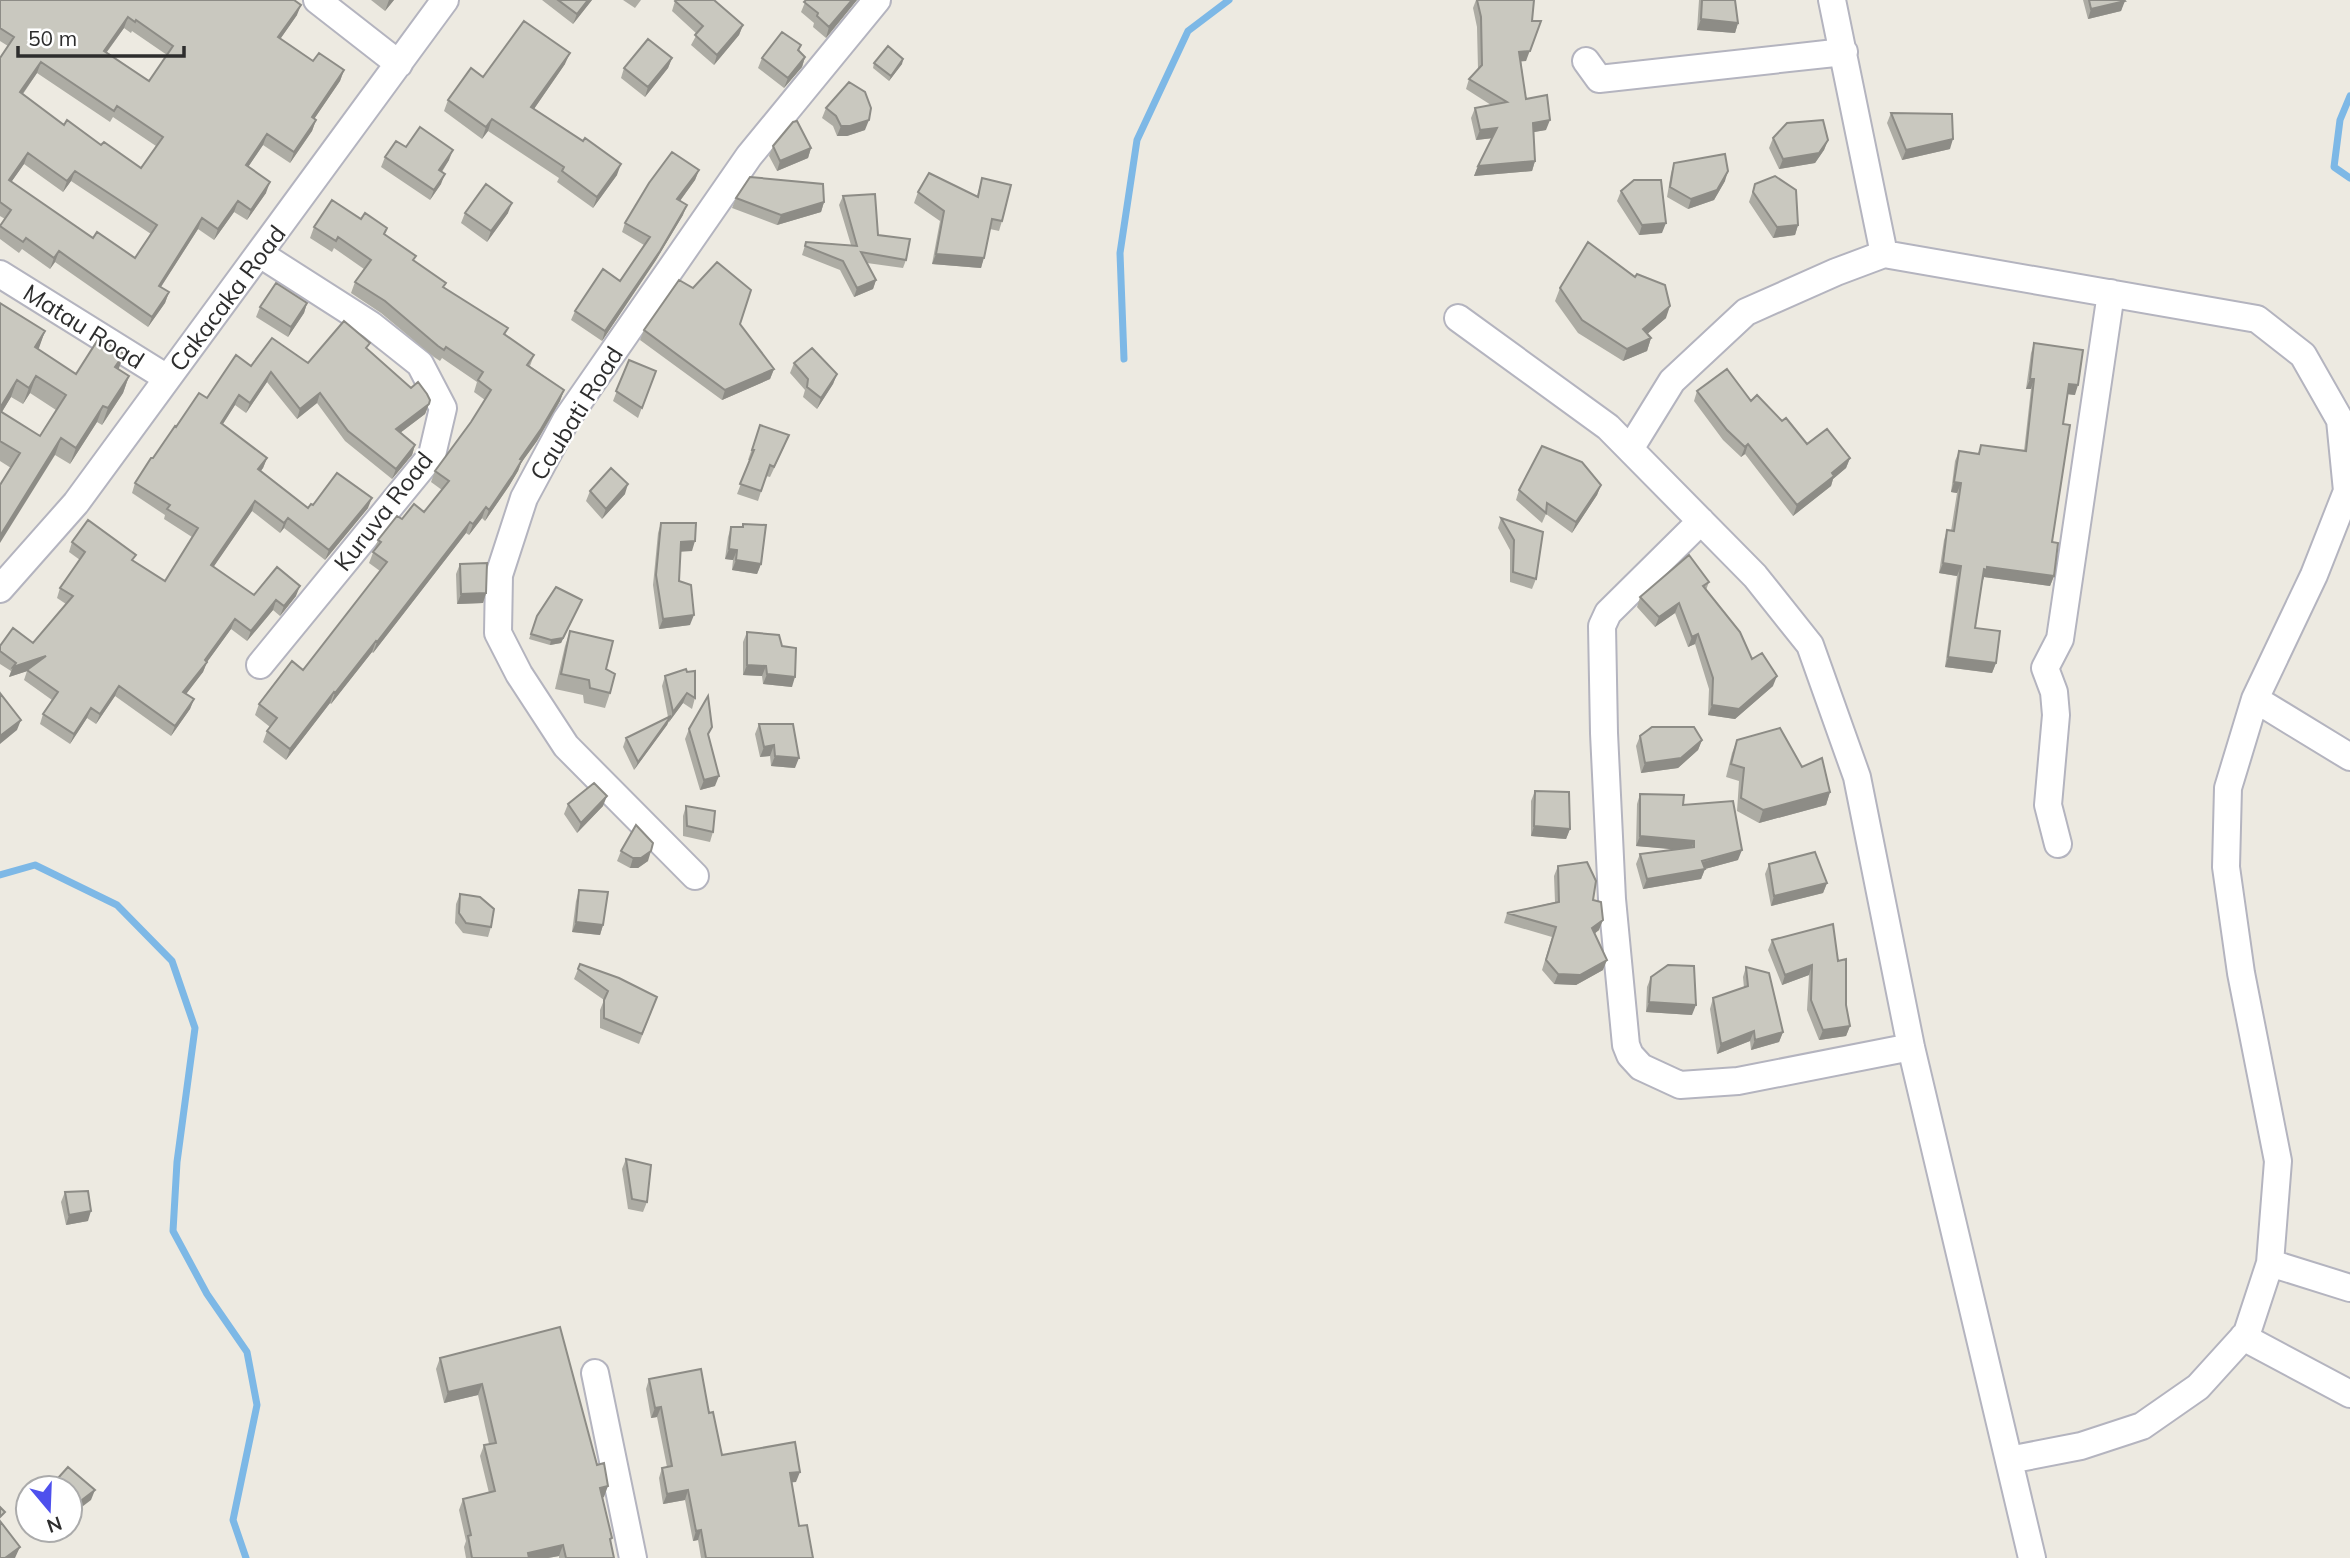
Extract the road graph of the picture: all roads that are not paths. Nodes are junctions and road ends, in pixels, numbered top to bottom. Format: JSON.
{"nodes":[{"id":1,"x":317,"y":0,"type":"edge"},
{"id":2,"x":445,"y":0,"type":"edge"},
{"id":3,"x":877,"y":0,"type":"edge"},
{"id":4,"x":1832,"y":0,"type":"edge"},
{"id":5,"x":1844,"y":52,"type":"junction"},
{"id":6,"x":1586,"y":61,"type":"dead end"},
{"id":7,"x":399,"y":64,"type":"junction"},
{"id":8,"x":260,"y":254,"type":"junction"},
{"id":9,"x":1884,"y":254,"type":"junction"},
{"id":10,"x":0,"y":274,"type":"edge"},
{"id":11,"x":2111,"y":293,"type":"junction"},
{"id":12,"x":1458,"y":318,"type":"dead end"},
{"id":13,"x":167,"y":377,"type":"junction"},
{"id":14,"x":1630,"y":449,"type":"junction"},
{"id":15,"x":1701,"y":520,"type":"junction"},
{"id":16,"x":0,"y":589,"type":"edge"},
{"id":17,"x":260,"y":665,"type":"dead end"},
{"id":18,"x":2255,"y":699,"type":"junction"},
{"id":19,"x":2350,"y":757,"type":"edge"},
{"id":20,"x":2058,"y":844,"type":"dead end"},
{"id":21,"x":695,"y":876,"type":"dead end"},
{"id":22,"x":1911,"y":1047,"type":"junction"},
{"id":23,"x":2270,"y":1264,"type":"junction"},
{"id":24,"x":2350,"y":1288,"type":"edge"},
{"id":25,"x":2243,"y":1337,"type":"junction"},
{"id":26,"x":595,"y":1373,"type":"dead end"},
{"id":27,"x":2350,"y":1394,"type":"edge"},
{"id":28,"x":2009,"y":1460,"type":"junction"},
{"id":29,"x":633,"y":1558,"type":"edge"},
{"id":30,"x":2032,"y":1558,"type":"edge"}],
"edges":[{"from":1,"to":7,"type":"street"},
{"from":2,"to":7,"type":"street","name":"Cakacaka Road"},
{"from":3,"to":21,"type":"street","name":"Caubati Road"},
{"from":4,"to":5,"type":"street"},
{"from":5,"to":6,"type":"street"},
{"from":5,"to":9,"type":"street"},
{"from":7,"to":8,"type":"street","name":"Cakacaka Road"},
{"from":8,"to":13,"type":"street","name":"Cakacaka Road"},
{"from":8,"to":17,"type":"street","name":"Kuruva Road"},
{"from":9,"to":11,"type":"street"},
{"from":9,"to":14,"type":"street"},
{"from":10,"to":13,"type":"street","name":"Matau Road"},
{"from":11,"to":18,"type":"street"},
{"from":11,"to":20,"type":"street"},
{"from":12,"to":14,"type":"street"},
{"from":13,"to":16,"type":"street","name":"Cakacaka Road"},
{"from":14,"to":15,"type":"street"},
{"from":15,"to":22,"type":"street"},
{"from":15,"to":22,"type":"street"},
{"from":18,"to":19,"type":"street"},
{"from":18,"to":23,"type":"street"},
{"from":22,"to":28,"type":"street"},
{"from":23,"to":24,"type":"street"},
{"from":23,"to":25,"type":"street"},
{"from":25,"to":27,"type":"street"},
{"from":25,"to":28,"type":"street"},
{"from":26,"to":29,"type":"street"},
{"from":28,"to":30,"type":"street"}]}
